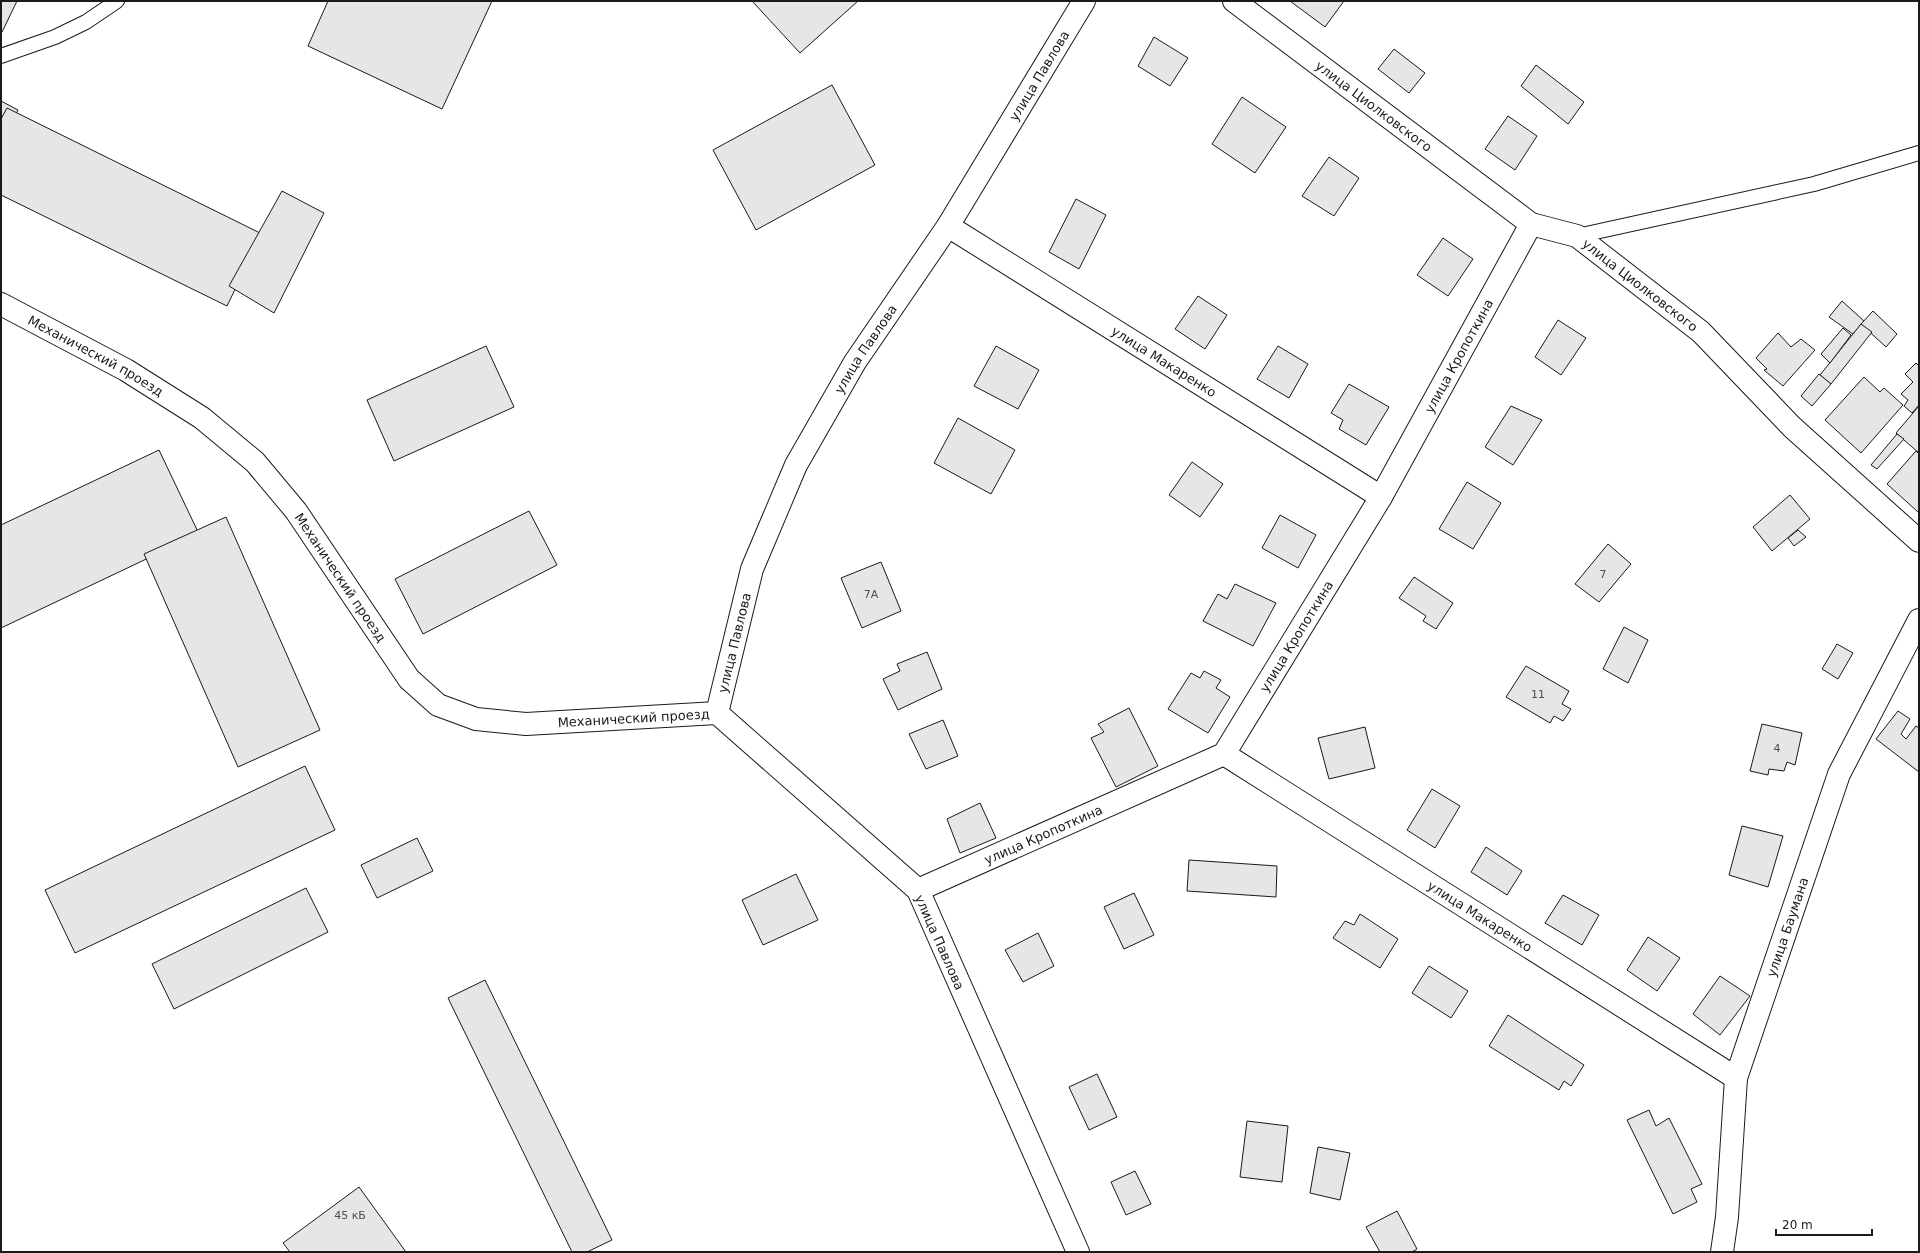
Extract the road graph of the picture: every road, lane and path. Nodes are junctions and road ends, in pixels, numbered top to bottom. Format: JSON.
{"nodes":[{"id":1,"x":117,"y":1,"type":"edge"},
{"id":2,"x":1084,"y":1,"type":"edge"},
{"id":3,"x":1234,"y":1,"type":"edge"},
{"id":4,"x":1,"y":56,"type":"edge"},
{"id":5,"x":1919,"y":153,"type":"edge"},
{"id":6,"x":1531,"y":224,"type":"junction"},
{"id":7,"x":948,"y":226,"type":"junction"},
{"id":8,"x":1577,"y":236,"type":"junction"},
{"id":9,"x":1,"y":304,"type":"edge"},
{"id":10,"x":1381,"y":496,"type":"junction"},
{"id":11,"x":1919,"y":541,"type":"edge"},
{"id":12,"x":1919,"y":620,"type":"edge"},
{"id":13,"x":717,"y":713,"type":"junction"},
{"id":14,"x":1224,"y":754,"type":"junction"},
{"id":15,"x":918,"y":890,"type":"junction"},
{"id":16,"x":1736,"y":1078,"type":"junction"},
{"id":17,"x":1078,"y":1252,"type":"edge"},
{"id":18,"x":1722,"y":1252,"type":"edge"}],
"edges":[{"from":1,"to":4,"type":"lane"},
{"from":2,"to":7,"type":"street","name":"улица Павлова"},
{"from":3,"to":6,"type":"street","name":"улица Циолковского"},
{"from":5,"to":8,"type":"lane"},
{"from":6,"to":8,"type":"street","name":"улица Циолковского"},
{"from":6,"to":10,"type":"street","name":"улица Кропоткина"},
{"from":7,"to":10,"type":"street","name":"улица Макаренко"},
{"from":7,"to":13,"type":"street","name":"улица Павлова"},
{"from":8,"to":11,"type":"street","name":"улица Циолковского"},
{"from":9,"to":13,"type":"street","name":"Механический проезд"},
{"from":10,"to":14,"type":"street","name":"улица Кропоткина"},
{"from":12,"to":16,"type":"street","name":"улица Баумана"},
{"from":13,"to":15,"type":"street","name":"улица Павлова"},
{"from":14,"to":15,"type":"street","name":"улица Кропоткина"},
{"from":14,"to":16,"type":"street","name":"улица Макаренко"},
{"from":15,"to":17,"type":"street","name":"улица Павлова"},
{"from":16,"to":18,"type":"street","name":"улица Баумана"}]}
